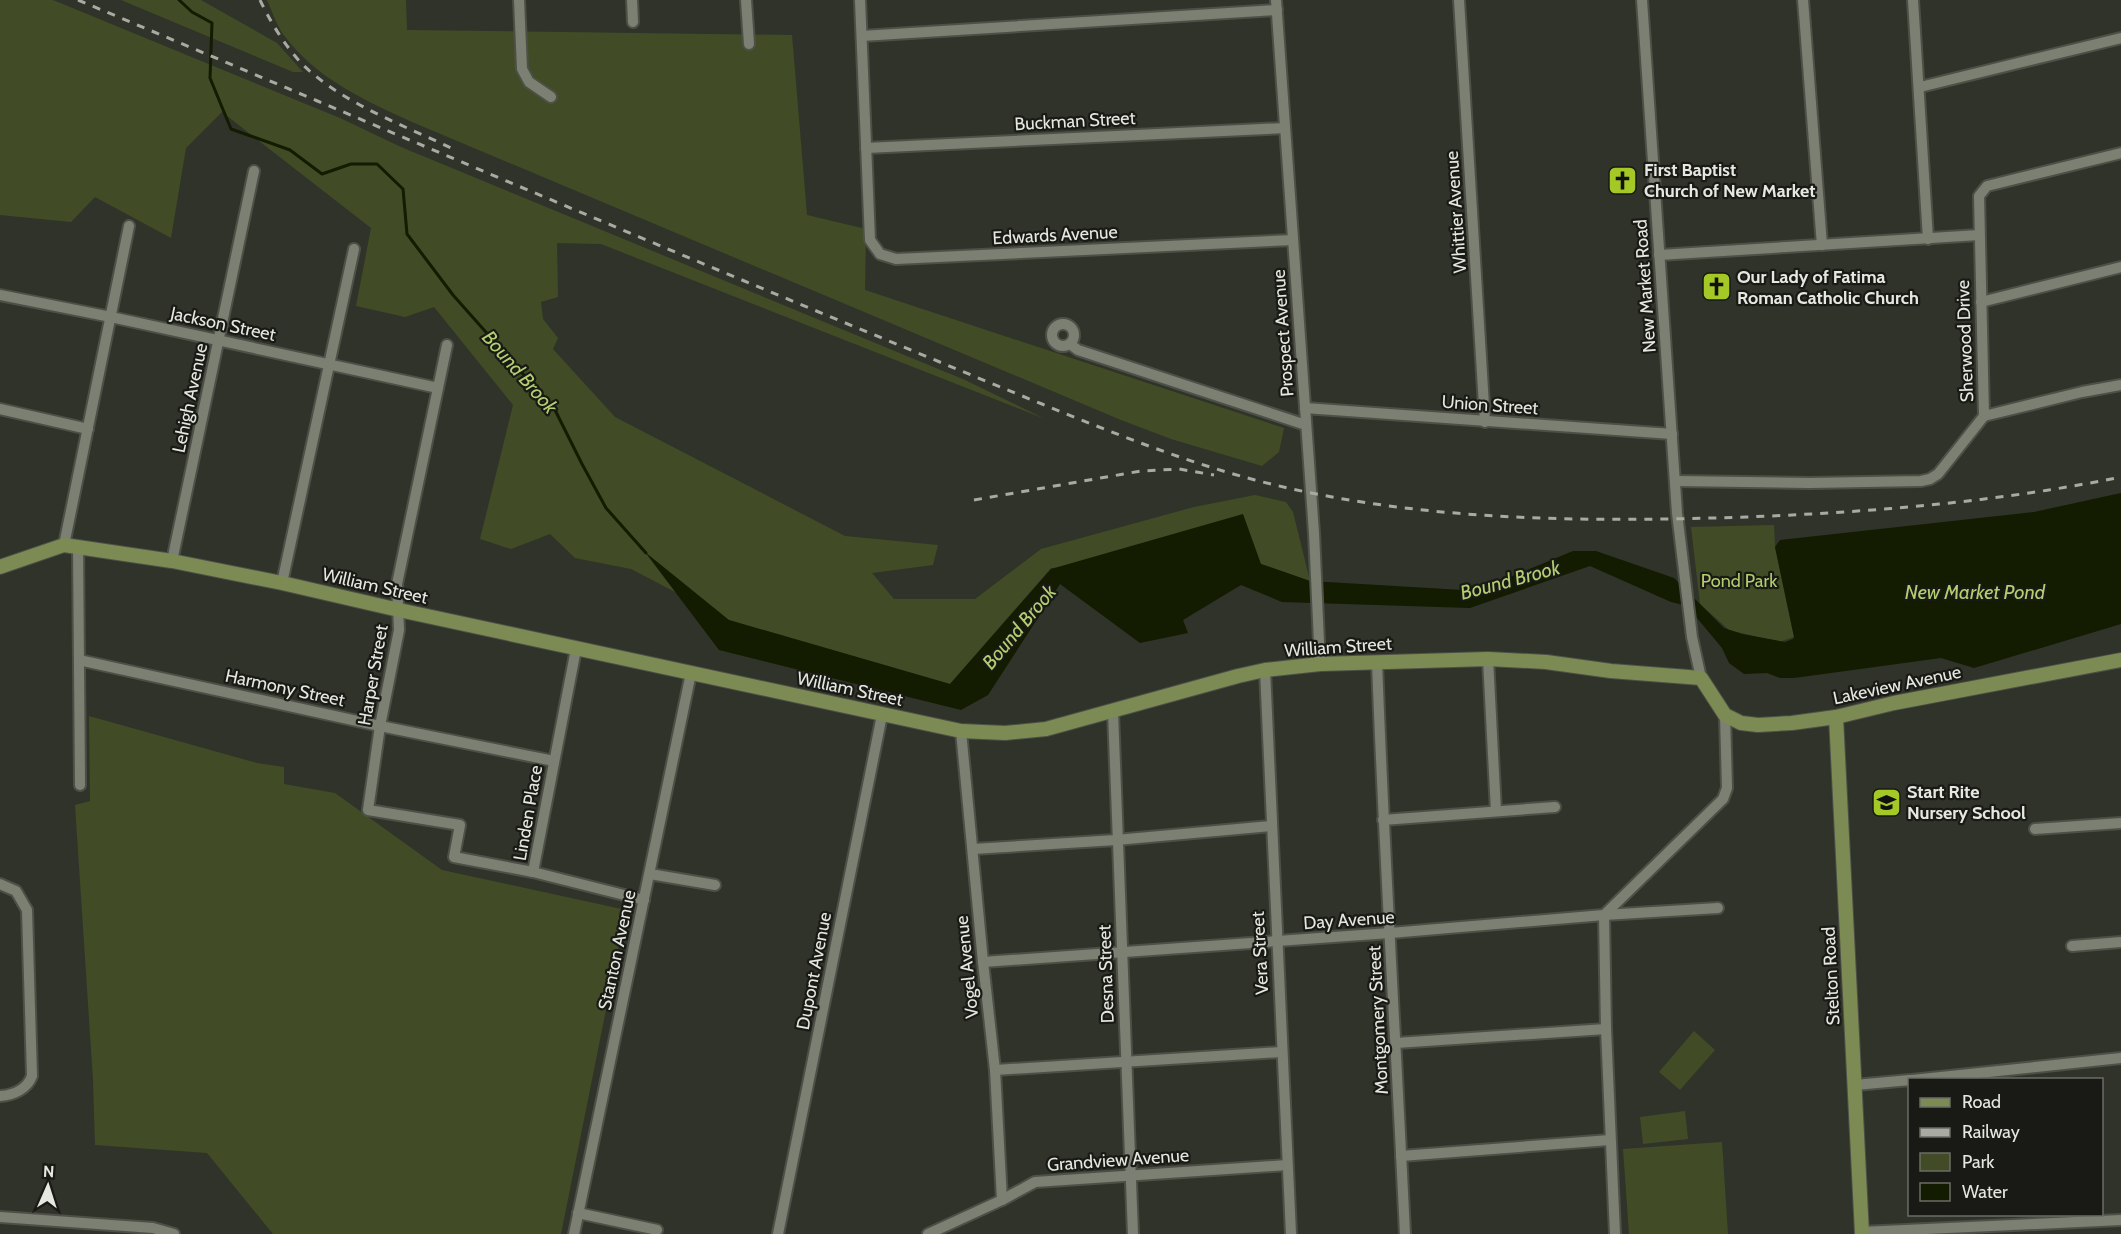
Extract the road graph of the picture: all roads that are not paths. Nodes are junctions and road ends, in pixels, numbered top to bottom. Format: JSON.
{"nodes":[{"id":1,"x":519,"y":0,"type":"edge"},
{"id":2,"x":632,"y":0,"type":"edge"},
{"id":3,"x":746,"y":0,"type":"edge"},
{"id":4,"x":860,"y":0,"type":"edge"},
{"id":5,"x":1459,"y":0,"type":"edge"},
{"id":6,"x":1642,"y":0,"type":"edge"},
{"id":7,"x":1803,"y":0,"type":"edge"},
{"id":8,"x":1913,"y":0,"type":"edge"},
{"id":9,"x":1276,"y":5,"type":"edge"},
{"id":10,"x":633,"y":22,"type":"dead end"},
{"id":11,"x":862,"y":36,"type":"junction"},
{"id":12,"x":2121,"y":38,"type":"edge"},
{"id":13,"x":749,"y":44,"type":"dead end"},
{"id":14,"x":1920,"y":87,"type":"junction"},
{"id":15,"x":551,"y":98,"type":"dead end"},
{"id":16,"x":1285,"y":128,"type":"junction"},
{"id":17,"x":866,"y":148,"type":"junction"},
{"id":18,"x":2121,"y":153,"type":"edge"},
{"id":19,"x":254,"y":171,"type":"dead end"},
{"id":20,"x":129,"y":226,"type":"dead end"},
{"id":21,"x":1978,"y":236,"type":"junction"},
{"id":22,"x":1928,"y":239,"type":"junction"},
{"id":23,"x":1293,"y":240,"type":"junction"},
{"id":24,"x":1822,"y":245,"type":"junction"},
{"id":25,"x":354,"y":249,"type":"dead end"},
{"id":26,"x":1659,"y":255,"type":"junction"},
{"id":27,"x":2121,"y":267,"type":"edge"},
{"id":28,"x":0,"y":295,"type":"edge"},
{"id":29,"x":1981,"y":302,"type":"junction"},
{"id":30,"x":111,"y":317,"type":"junction"},
{"id":31,"x":219,"y":340,"type":"junction"},
{"id":32,"x":1070,"y":344,"type":"dead end"},
{"id":33,"x":447,"y":345,"type":"dead end"},
{"id":34,"x":329,"y":365,"type":"junction"},
{"id":35,"x":2121,"y":385,"type":"edge"},
{"id":36,"x":438,"y":387,"type":"junction"},
{"id":37,"x":1305,"y":408,"type":"junction"},
{"id":38,"x":0,"y":410,"type":"edge"},
{"id":39,"x":1984,"y":416,"type":"junction"},
{"id":40,"x":1485,"y":422,"type":"junction"},
{"id":41,"x":1306,"y":425,"type":"junction"},
{"id":42,"x":88,"y":429,"type":"junction"},
{"id":43,"x":1672,"y":434,"type":"junction"},
{"id":44,"x":1676,"y":481,"type":"junction"},
{"id":45,"x":71,"y":545,"type":"junction"},
{"id":46,"x":172,"y":561,"type":"junction"},
{"id":47,"x":0,"y":567,"type":"edge"},
{"id":48,"x":282,"y":583,"type":"junction"},
{"id":49,"x":399,"y":610,"type":"junction"},
{"id":50,"x":576,"y":649,"type":"junction"},
{"id":51,"x":1488,"y":659,"type":"junction"},
{"id":52,"x":79,"y":660,"type":"junction"},
{"id":53,"x":2121,"y":660,"type":"edge"},
{"id":54,"x":1377,"y":662,"type":"junction"},
{"id":55,"x":1320,"y":664,"type":"junction"},
{"id":56,"x":1265,"y":670,"type":"junction"},
{"id":57,"x":691,"y":673,"type":"junction"},
{"id":58,"x":1701,"y":678,"type":"junction"},
{"id":59,"x":1113,"y":712,"type":"junction"},
{"id":60,"x":882,"y":715,"type":"junction"},
{"id":61,"x":1725,"y":715,"type":"junction"},
{"id":62,"x":1836,"y":717,"type":"junction"},
{"id":63,"x":380,"y":726,"type":"junction"},
{"id":64,"x":961,"y":732,"type":"junction"},
{"id":65,"x":554,"y":761,"type":"junction"},
{"id":66,"x":80,"y":785,"type":"dead end"},
{"id":67,"x":1555,"y":807,"type":"dead end"},
{"id":68,"x":1496,"y":811,"type":"junction"},
{"id":69,"x":1383,"y":820,"type":"junction"},
{"id":70,"x":2121,"y":823,"type":"edge"},
{"id":71,"x":1271,"y":826,"type":"junction"},
{"id":72,"x":2035,"y":829,"type":"dead end"},
{"id":73,"x":1116,"y":840,"type":"junction"},
{"id":74,"x":972,"y":849,"type":"junction"},
{"id":75,"x":533,"y":872,"type":"junction"},
{"id":76,"x":650,"y":874,"type":"junction"},
{"id":77,"x":0,"y":884,"type":"edge"},
{"id":78,"x":715,"y":885,"type":"dead end"},
{"id":79,"x":644,"y":900,"type":"junction"},
{"id":80,"x":1718,"y":908,"type":"dead end"},
{"id":81,"x":1604,"y":915,"type":"junction"},
{"id":82,"x":1390,"y":933,"type":"junction"},
{"id":83,"x":1276,"y":941,"type":"junction"},
{"id":84,"x":2121,"y":942,"type":"edge"},
{"id":85,"x":2072,"y":946,"type":"dead end"},
{"id":86,"x":1122,"y":952,"type":"junction"},
{"id":87,"x":983,"y":962,"type":"junction"},
{"id":88,"x":1606,"y":1029,"type":"junction"},
{"id":89,"x":1395,"y":1043,"type":"junction"},
{"id":90,"x":1281,"y":1052,"type":"junction"},
{"id":91,"x":2121,"y":1058,"type":"edge"},
{"id":92,"x":1126,"y":1062,"type":"junction"},
{"id":93,"x":995,"y":1070,"type":"junction"},
{"id":94,"x":1973,"y":1076,"type":"edge"},
{"id":95,"x":1942,"y":1078,"type":"edge"},
{"id":96,"x":1908,"y":1080,"type":"edge"},
{"id":97,"x":1855,"y":1085,"type":"junction"},
{"id":98,"x":0,"y":1096,"type":"edge"},
{"id":99,"x":1610,"y":1140,"type":"junction"},
{"id":100,"x":1401,"y":1156,"type":"junction"},
{"id":101,"x":1287,"y":1165,"type":"junction"},
{"id":102,"x":1130,"y":1177,"type":"junction"},
{"id":103,"x":1002,"y":1200,"type":"junction"},
{"id":104,"x":578,"y":1213,"type":"junction"},
{"id":105,"x":0,"y":1216,"type":"edge"},
{"id":106,"x":2091,"y":1218,"type":"edge"},
{"id":107,"x":1980,"y":1220,"type":"edge"},
{"id":108,"x":2121,"y":1220,"type":"edge"},
{"id":109,"x":657,"y":1230,"type":"dead end"},
{"id":110,"x":1862,"y":1233,"type":"edge"},
{"id":111,"x":174,"y":1234,"type":"edge"},
{"id":112,"x":574,"y":1234,"type":"edge"},
{"id":113,"x":778,"y":1234,"type":"edge"},
{"id":114,"x":928,"y":1234,"type":"edge"},
{"id":115,"x":1133,"y":1234,"type":"edge"},
{"id":116,"x":1291,"y":1234,"type":"edge"},
{"id":117,"x":1405,"y":1234,"type":"edge"},
{"id":118,"x":1615,"y":1234,"type":"edge"}],
"edges":[{"from":1,"to":15,"type":"street"},
{"from":2,"to":10,"type":"street"},
{"from":3,"to":13,"type":"street"},
{"from":4,"to":11,"type":"street","name":"Edwards Avenue"},
{"from":5,"to":40,"type":"street","name":"Whittier Avenue"},
{"from":6,"to":26,"type":"street","name":"New Market Road"},
{"from":7,"to":24,"type":"street"},
{"from":8,"to":14,"type":"street"},
{"from":9,"to":11,"type":"street"},
{"from":9,"to":16,"type":"street","name":"Prospect Avenue"},
{"from":11,"to":17,"type":"street","name":"Edwards Avenue"},
{"from":12,"to":14,"type":"street"},
{"from":14,"to":22,"type":"street"},
{"from":16,"to":17,"type":"street","name":"Buckman Street"},
{"from":16,"to":23,"type":"street","name":"Prospect Avenue"},
{"from":17,"to":23,"type":"street","name":"Edwards Avenue"},
{"from":18,"to":21,"type":"street","name":"Sherwood Drive"},
{"from":19,"to":31,"type":"street","name":"Lehigh Avenue"},
{"from":20,"to":30,"type":"street"},
{"from":21,"to":22,"type":"street"},
{"from":21,"to":29,"type":"street","name":"Sherwood Drive"},
{"from":22,"to":24,"type":"street"},
{"from":23,"to":37,"type":"street","name":"Prospect Avenue"},
{"from":24,"to":26,"type":"street"},
{"from":25,"to":34,"type":"street"},
{"from":26,"to":43,"type":"street","name":"New Market Road"},
{"from":27,"to":29,"type":"street"},
{"from":28,"to":30,"type":"street","name":"Jackson Street"},
{"from":29,"to":39,"type":"street","name":"Sherwood Drive"},
{"from":30,"to":31,"type":"street","name":"Jackson Street"},
{"from":30,"to":42,"type":"street"},
{"from":31,"to":34,"type":"street","name":"Jackson Street"},
{"from":31,"to":46,"type":"street","name":"Lehigh Avenue"},
{"from":32,"to":41,"type":"street"},
{"from":33,"to":36,"type":"street","name":"Harper Street"},
{"from":34,"to":36,"type":"street","name":"Jackson Street"},
{"from":34,"to":48,"type":"street"},
{"from":35,"to":39,"type":"street"},
{"from":36,"to":49,"type":"street","name":"Harper Street"},
{"from":37,"to":40,"type":"street","name":"Union Street"},
{"from":37,"to":41,"type":"street","name":"Prospect Avenue"},
{"from":38,"to":42,"type":"street"},
{"from":39,"to":44,"type":"street","name":"Sherwood Drive"},
{"from":40,"to":43,"type":"street","name":"Union Street"},
{"from":41,"to":55,"type":"street","name":"Prospect Avenue"},
{"from":42,"to":45,"type":"street"},
{"from":43,"to":44,"type":"street","name":"New Market Road"},
{"from":44,"to":58,"type":"street","name":"New Market Road"},
{"from":45,"to":46,"type":"main road","name":"William Street"},
{"from":45,"to":47,"type":"main road","name":"William Street"},
{"from":45,"to":52,"type":"street"},
{"from":46,"to":48,"type":"main road","name":"William Street"},
{"from":48,"to":49,"type":"main road","name":"William Street"},
{"from":49,"to":50,"type":"main road","name":"William Street"},
{"from":49,"to":63,"type":"street","name":"Harper Street"},
{"from":50,"to":57,"type":"main road","name":"William Street"},
{"from":50,"to":65,"type":"street","name":"Linden Place"},
{"from":51,"to":54,"type":"main road","name":"William Street"},
{"from":51,"to":58,"type":"main road","name":"William Street"},
{"from":51,"to":68,"type":"street"},
{"from":52,"to":63,"type":"street","name":"Harmony Street"},
{"from":52,"to":66,"type":"street"},
{"from":53,"to":62,"type":"main road","name":"Lakeview Avenue"},
{"from":54,"to":55,"type":"main road","name":"William Street"},
{"from":54,"to":69,"type":"street","name":"Montgomery Street"},
{"from":55,"to":56,"type":"main road","name":"William Street"},
{"from":56,"to":59,"type":"main road","name":"William Street"},
{"from":56,"to":71,"type":"street","name":"Vera Street"},
{"from":57,"to":60,"type":"main road","name":"William Street"},
{"from":57,"to":76,"type":"street","name":"Stanton Avenue"},
{"from":58,"to":61,"type":"main road"},
{"from":59,"to":64,"type":"main road","name":"William Street"},
{"from":59,"to":73,"type":"street","name":"Desna Street"},
{"from":60,"to":64,"type":"main road","name":"William Street"},
{"from":60,"to":113,"type":"street","name":"Dupont Avenue"},
{"from":61,"to":62,"type":"main road","name":"Lakeview Avenue"},
{"from":61,"to":81,"type":"street"},
{"from":62,"to":97,"type":"main road","name":"Stelton Road"},
{"from":63,"to":65,"type":"street","name":"Harmony Street"},
{"from":63,"to":75,"type":"street","name":"Harper Street"},
{"from":64,"to":74,"type":"street","name":"Vogel Avenue"},
{"from":65,"to":75,"type":"street","name":"Linden Place"},
{"from":67,"to":68,"type":"street"},
{"from":68,"to":69,"type":"street"},
{"from":69,"to":82,"type":"street","name":"Montgomery Street"},
{"from":70,"to":72,"type":"street"},
{"from":71,"to":73,"type":"street"},
{"from":71,"to":83,"type":"street","name":"Vera Street"},
{"from":73,"to":74,"type":"street"},
{"from":73,"to":86,"type":"street","name":"Desna Street"},
{"from":74,"to":87,"type":"street","name":"Vogel Avenue"},
{"from":75,"to":79,"type":"street","name":"Linden Place"},
{"from":76,"to":78,"type":"street"},
{"from":76,"to":79,"type":"street","name":"Stanton Avenue"},
{"from":77,"to":98,"type":"street"},
{"from":79,"to":104,"type":"street","name":"Stanton Avenue"},
{"from":80,"to":81,"type":"street","name":"Day Avenue"},
{"from":81,"to":82,"type":"street","name":"Day Avenue"},
{"from":81,"to":88,"type":"street"},
{"from":82,"to":83,"type":"street","name":"Day Avenue"},
{"from":82,"to":89,"type":"street","name":"Montgomery Street"},
{"from":83,"to":86,"type":"street","name":"Day Avenue"},
{"from":83,"to":90,"type":"street","name":"Vera Street"},
{"from":84,"to":85,"type":"street"},
{"from":86,"to":87,"type":"street","name":"Day Avenue"},
{"from":86,"to":92,"type":"street","name":"Desna Street"},
{"from":87,"to":93,"type":"street","name":"Vogel Avenue"},
{"from":88,"to":89,"type":"street"},
{"from":88,"to":99,"type":"street"},
{"from":89,"to":100,"type":"street","name":"Montgomery Street"},
{"from":90,"to":92,"type":"street"},
{"from":90,"to":101,"type":"street","name":"Vera Street"},
{"from":91,"to":94,"type":"street"},
{"from":92,"to":93,"type":"street"},
{"from":92,"to":102,"type":"street","name":"Desna Street"},
{"from":93,"to":103,"type":"street","name":"Vogel Avenue"},
{"from":94,"to":95,"type":"street"},
{"from":96,"to":97,"type":"street"},
{"from":97,"to":110,"type":"main road","name":"Stelton Road"},
{"from":99,"to":100,"type":"street"},
{"from":99,"to":118,"type":"street"},
{"from":100,"to":117,"type":"street","name":"Montgomery Street"},
{"from":101,"to":102,"type":"street","name":"Grandview Avenue"},
{"from":101,"to":116,"type":"street","name":"Vera Street"},
{"from":102,"to":103,"type":"street","name":"Grandview Avenue"},
{"from":102,"to":115,"type":"street","name":"Desna Street"},
{"from":103,"to":114,"type":"street","name":"Grandview Avenue"},
{"from":104,"to":109,"type":"street"},
{"from":104,"to":112,"type":"street","name":"Stanton Avenue"},
{"from":105,"to":111,"type":"street"},
{"from":106,"to":107,"type":"street"},
{"from":106,"to":108,"type":"street"},
{"from":107,"to":110,"type":"street"}]}
